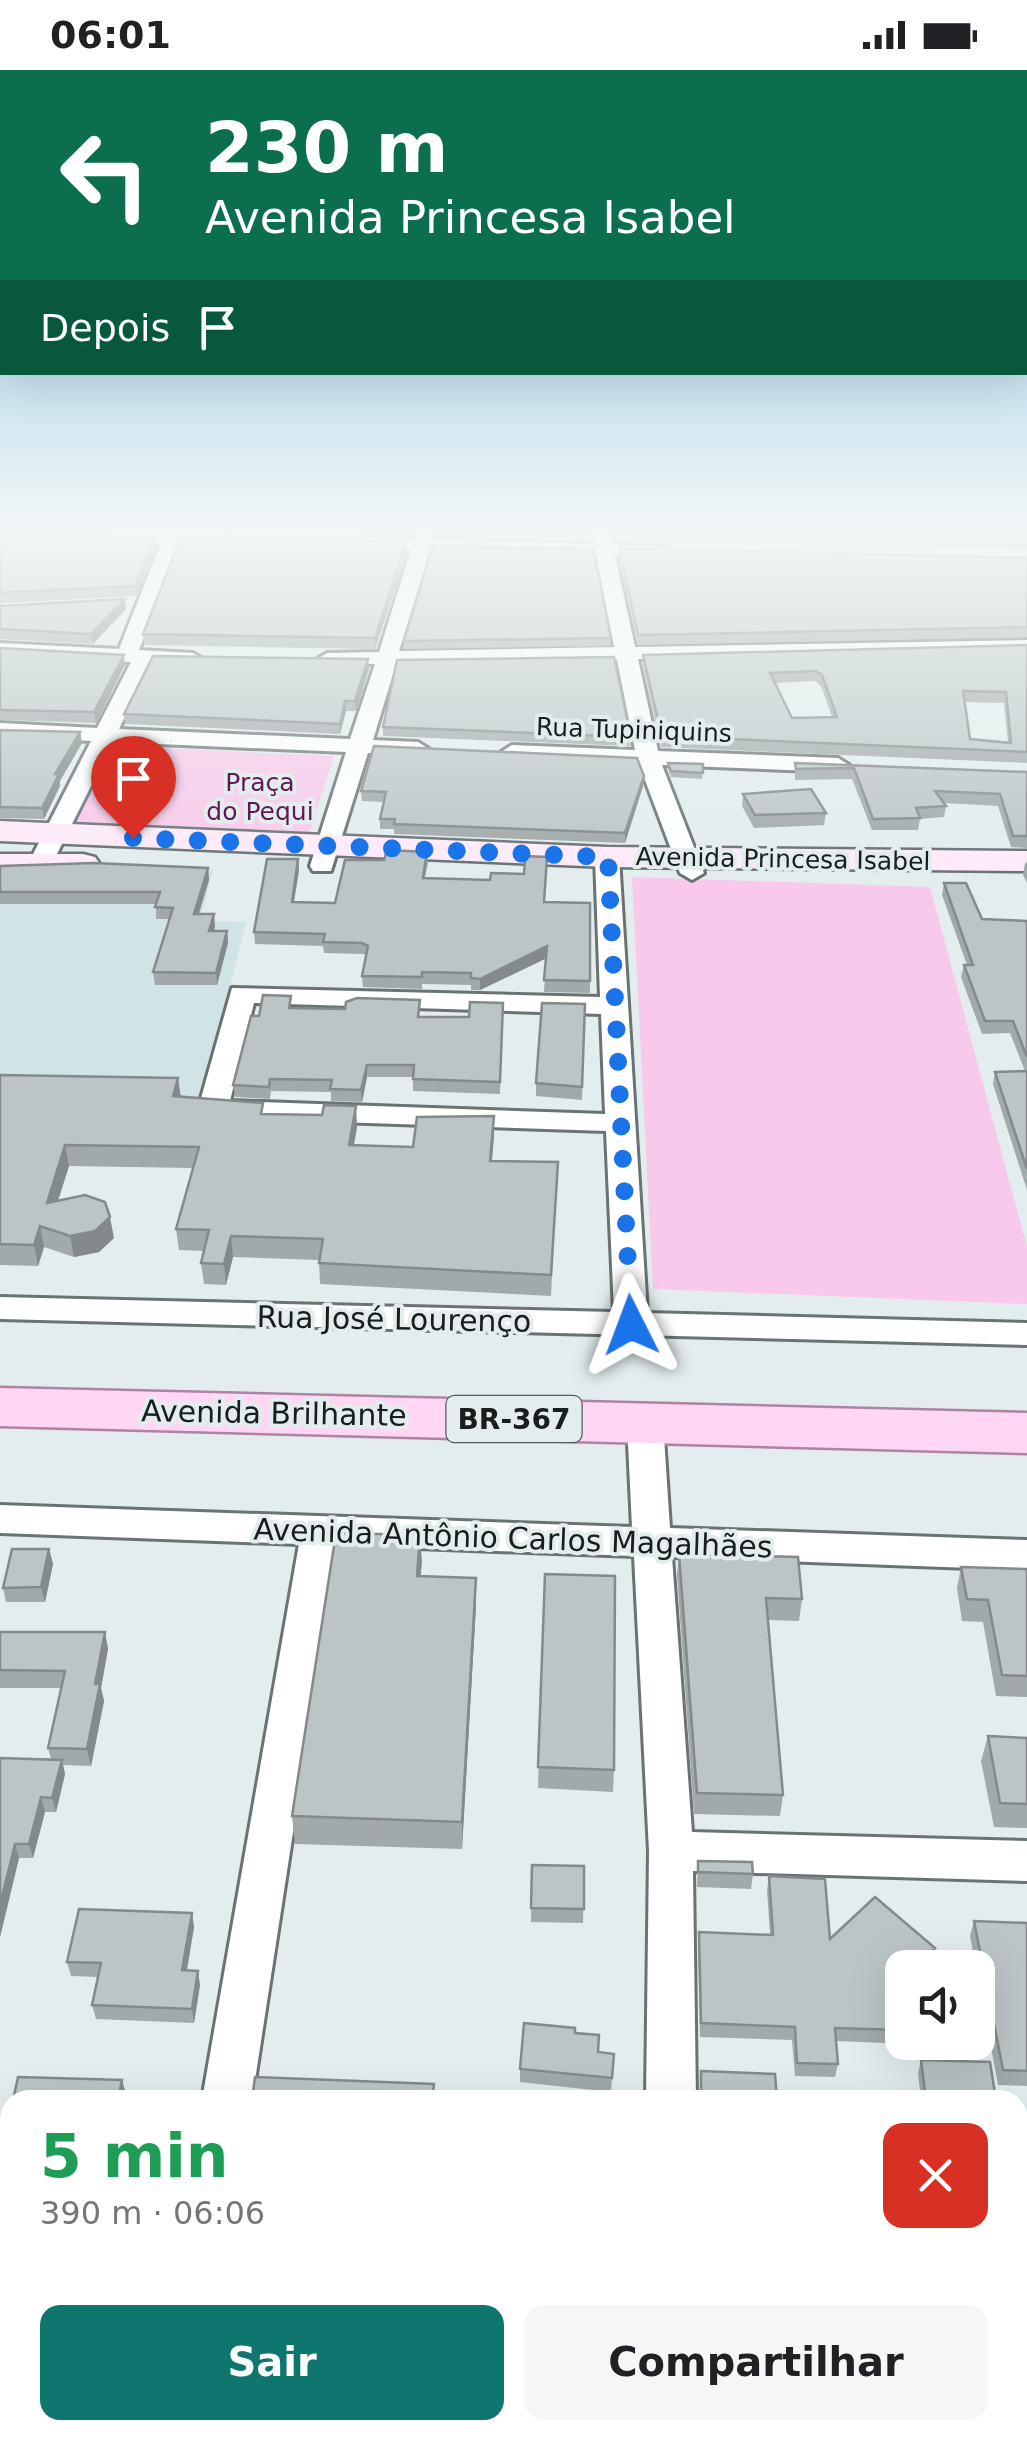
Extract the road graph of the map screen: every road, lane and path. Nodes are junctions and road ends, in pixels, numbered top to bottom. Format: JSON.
{"nodes":[{"id":1,"x":141,"y":641,"type":"edge"},
{"id":2,"x":394,"y":641,"type":"edge"},
{"id":3,"x":623,"y":641,"type":"edge"},
{"id":4,"x":1027,"y":646,"type":"edge"},
{"id":5,"x":0,"y":650,"type":"edge"},
{"id":6,"x":626,"y":654,"type":"junction"},
{"id":7,"x":135,"y":658,"type":"junction"},
{"id":8,"x":218,"y":659,"type":"edge"},
{"id":9,"x":312,"y":659,"type":"edge"},
{"id":10,"x":388,"y":660,"type":"junction"},
{"id":11,"x":0,"y":730,"type":"edge"},
{"id":12,"x":106,"y":736,"type":"junction"},
{"id":13,"x":363,"y":746,"type":"junction"},
{"id":14,"x":439,"y":750,"type":"edge"},
{"id":15,"x":496,"y":752,"type":"edge"},
{"id":16,"x":648,"y":758,"type":"junction"},
{"id":17,"x":866,"y":766,"type":"edge"},
{"id":18,"x":0,"y":831,"type":"edge"},
{"id":19,"x":47,"y":849,"type":"junction"},
{"id":20,"x":326,"y":856,"type":"junction"},
{"id":21,"x":1027,"y":862,"type":"edge"},
{"id":22,"x":0,"y":864,"type":"edge"},
{"id":23,"x":608,"y":865,"type":"junction"},
{"id":24,"x":690,"y":866,"type":"junction"},
{"id":25,"x":1027,"y":874,"type":"edge"},
{"id":26,"x":616,"y":1006,"type":"junction"},
{"id":27,"x":620,"y":1123,"type":"junction"},
{"id":28,"x":0,"y":1308,"type":"edge"},
{"id":29,"x":631,"y":1325,"type":"junction"},
{"id":30,"x":1027,"y":1334,"type":"edge"},
{"id":31,"x":0,"y":1407,"type":"edge"},
{"id":32,"x":645,"y":1422,"type":"junction"},
{"id":33,"x":1027,"y":1433,"type":"edge"},
{"id":34,"x":0,"y":1519,"type":"edge"},
{"id":35,"x":320,"y":1531,"type":"junction"},
{"id":36,"x":652,"y":1543,"type":"junction"},
{"id":37,"x":1027,"y":1556,"type":"edge"},
{"id":38,"x":671,"y":1851,"type":"junction"},
{"id":39,"x":1027,"y":1861,"type":"edge"},
{"id":40,"x":229,"y":2090,"type":"edge"},
{"id":41,"x":671,"y":2090,"type":"edge"}],
"edges":[{"from":1,"to":7,"type":"street"},
{"from":2,"to":10,"type":"street"},
{"from":3,"to":6,"type":"street"},
{"from":4,"to":6,"type":"street"},
{"from":5,"to":7,"type":"street"},
{"from":6,"to":10,"type":"street"},
{"from":6,"to":16,"type":"street"},
{"from":7,"to":8,"type":"street"},
{"from":7,"to":12,"type":"street"},
{"from":9,"to":10,"type":"street"},
{"from":10,"to":13,"type":"street"},
{"from":11,"to":12,"type":"street"},
{"from":12,"to":13,"type":"street"},
{"from":12,"to":19,"type":"street"},
{"from":13,"to":14,"type":"street"},
{"from":13,"to":20,"type":"street"},
{"from":15,"to":16,"type":"street","name":"Rua Tupiniquins"},
{"from":16,"to":17,"type":"street","name":"Rua Tupiniquins"},
{"from":16,"to":24,"type":"street"},
{"from":18,"to":19,"type":"main road","name":"Avenida Princesa Isabel"},
{"from":19,"to":20,"type":"main road","name":"Avenida Princesa Isabel"},
{"from":19,"to":22,"type":"main road","name":"Avenida Princesa Isabel"},
{"from":20,"to":23,"type":"main road","name":"Avenida Princesa Isabel"},
{"from":21,"to":24,"type":"main road","name":"Avenida Princesa Isabel"},
{"from":23,"to":24,"type":"main road","name":"Avenida Princesa Isabel"},
{"from":23,"to":26,"type":"street"},
{"from":24,"to":25,"type":"main road","name":"Avenida Princesa Isabel"},
{"from":26,"to":27,"type":"street"},
{"from":26,"to":27,"type":"street"},
{"from":27,"to":29,"type":"street"},
{"from":28,"to":29,"type":"street","name":"Rua José Lourenço"},
{"from":29,"to":30,"type":"street","name":"Rua José Lourenço"},
{"from":31,"to":32,"type":"main road","name":"Avenida Brilhante","number":"BR-367"},
{"from":32,"to":33,"type":"main road","name":"Avenida Brilhante","number":"BR-367"},
{"from":32,"to":36,"type":"street"},
{"from":34,"to":35,"type":"street","name":"Avenida Antônio Carlos Magalhães"},
{"from":35,"to":36,"type":"street","name":"Avenida Antônio Carlos Magalhães"},
{"from":35,"to":40,"type":"street"},
{"from":36,"to":37,"type":"street","name":"Avenida Antônio Carlos Magalhães"},
{"from":36,"to":38,"type":"street"},
{"from":38,"to":39,"type":"street"},
{"from":38,"to":41,"type":"street"}]}
